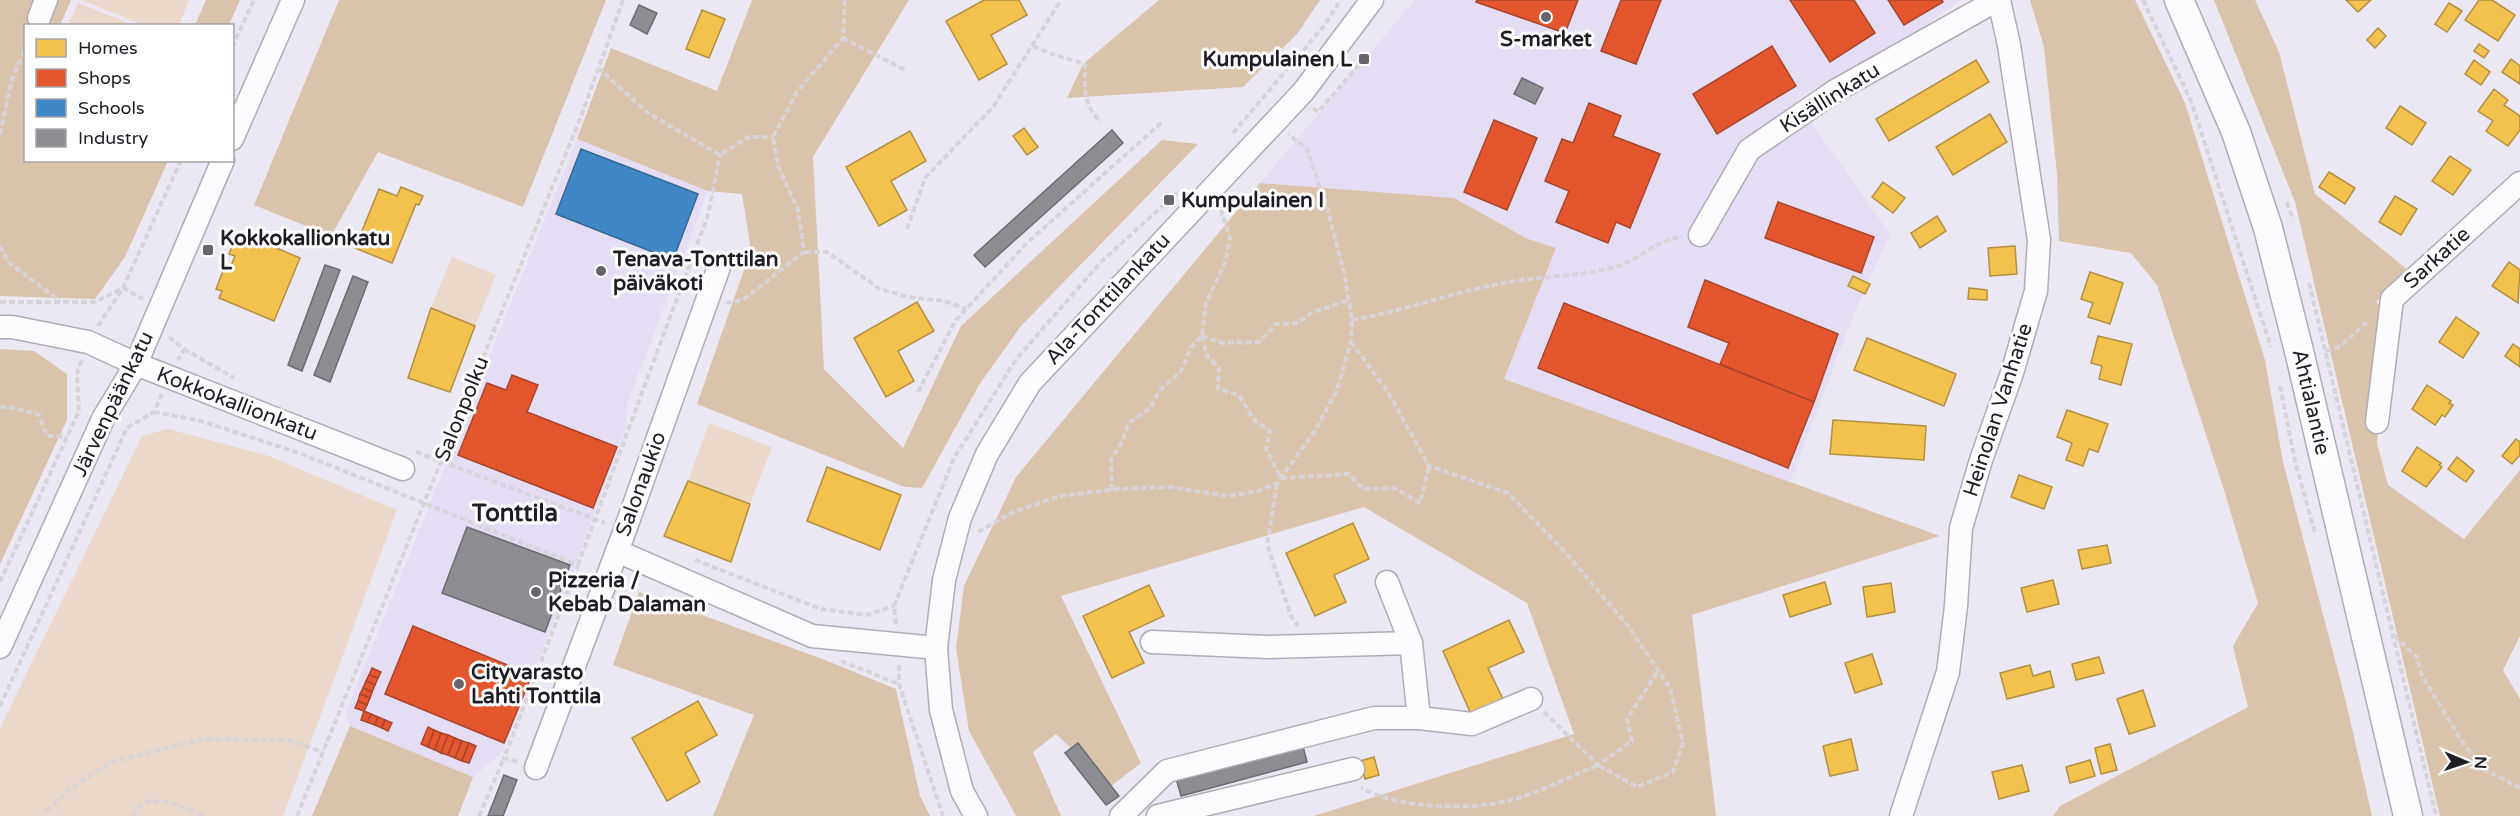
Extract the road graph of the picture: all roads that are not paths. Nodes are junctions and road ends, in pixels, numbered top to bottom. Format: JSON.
{"nodes":[{"id":1,"x":293,"y":0,"type":"edge"},
{"id":2,"x":1372,"y":0,"type":"edge"},
{"id":3,"x":1998,"y":0,"type":"edge"},
{"id":4,"x":2179,"y":0,"type":"edge"},
{"id":5,"x":234,"y":134,"type":"edge"},
{"id":6,"x":222,"y":162,"type":"edge"},
{"id":7,"x":2520,"y":183,"type":"edge"},
{"id":8,"x":1700,"y":235,"type":"road end"},
{"id":9,"x":719,"y":267,"type":"dead end"},
{"id":10,"x":0,"y":327,"type":"edge"},
{"id":11,"x":136,"y":364,"type":"junction"},
{"id":12,"x":2377,"y":422,"type":"dead end"},
{"id":13,"x":403,"y":469,"type":"dead end"},
{"id":14,"x":621,"y":541,"type":"junction"},
{"id":15,"x":1387,"y":582,"type":"dead end"},
{"id":16,"x":1152,"y":642,"type":"dead end"},
{"id":17,"x":1411,"y":643,"type":"junction"},
{"id":18,"x":0,"y":646,"type":"edge"},
{"id":19,"x":936,"y":648,"type":"junction"},
{"id":20,"x":1531,"y":699,"type":"road end"},
{"id":21,"x":1419,"y":718,"type":"junction"},
{"id":22,"x":536,"y":768,"type":"road end"},
{"id":23,"x":1353,"y":769,"type":"road end"},
{"id":24,"x":976,"y":816,"type":"edge"},
{"id":25,"x":1121,"y":816,"type":"edge"},
{"id":26,"x":1158,"y":816,"type":"edge"},
{"id":27,"x":1901,"y":816,"type":"edge"},
{"id":28,"x":2408,"y":816,"type":"edge"}],
"edges":[{"from":1,"to":5,"type":"street"},
{"from":2,"to":19,"type":"street","name":"Ala-Tonttilankatu"},
{"from":3,"to":8,"type":"street","name":"Kisällinkatu"},
{"from":3,"to":27,"type":"street","name":"Heinolan Vanhatie"},
{"from":4,"to":28,"type":"main road","name":"Ahtialantie"},
{"from":6,"to":11,"type":"street","name":"Järvenpäänkatu"},
{"from":7,"to":12,"type":"street","name":"Sarkatie"},
{"from":9,"to":14,"type":"street","name":"Salonaukio"},
{"from":10,"to":11,"type":"street","name":"Kokkokallionkatu"},
{"from":11,"to":13,"type":"street","name":"Kokkokallionkatu"},
{"from":11,"to":18,"type":"street","name":"Järvenpäänkatu"},
{"from":14,"to":19,"type":"street"},
{"from":14,"to":22,"type":"street","name":"Salonaukio"},
{"from":15,"to":17,"type":"street"},
{"from":16,"to":17,"type":"street"},
{"from":17,"to":21,"type":"street"},
{"from":19,"to":24,"type":"street","name":"Ala-Tonttilankatu"},
{"from":20,"to":21,"type":"street"},
{"from":21,"to":25,"type":"street"},
{"from":23,"to":26,"type":"street"}]}
